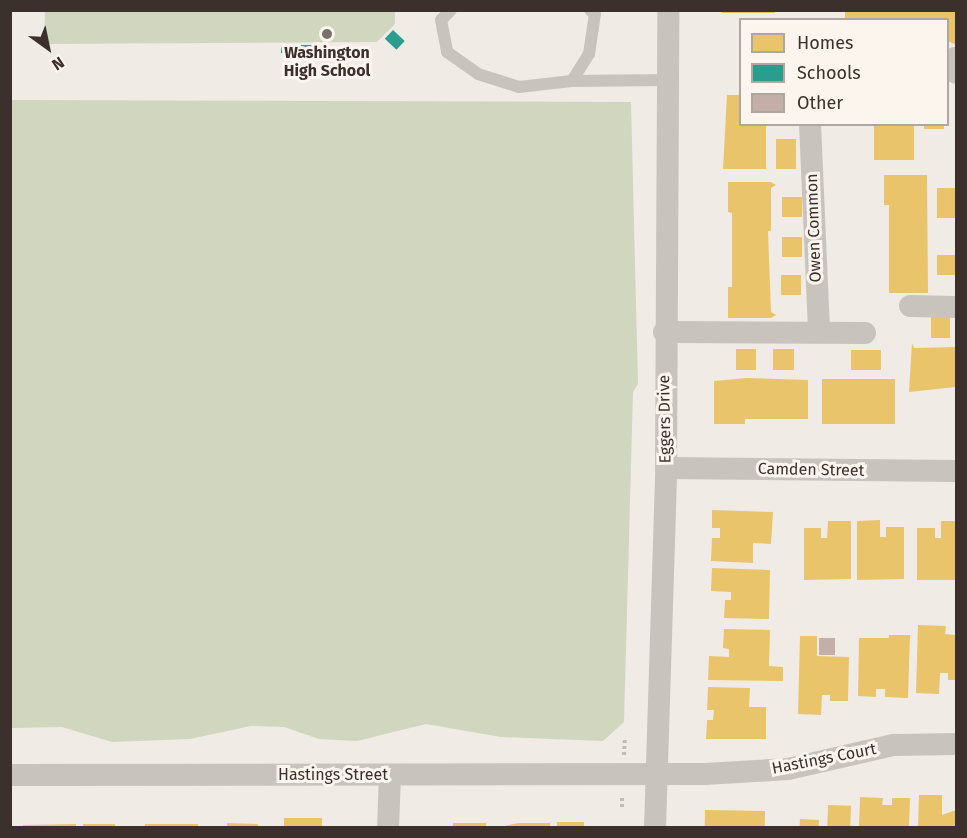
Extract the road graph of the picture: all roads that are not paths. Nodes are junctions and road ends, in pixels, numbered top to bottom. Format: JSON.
{"nodes":[{"id":1,"x":451,"y":10,"type":"edge"},
{"id":2,"x":590,"y":10,"type":"edge"},
{"id":3,"x":668,"y":10,"type":"edge"},
{"id":4,"x":667,"y":80,"type":"junction"},
{"id":5,"x":572,"y":81,"type":"junction"},
{"id":6,"x":810,"y":126,"type":"edge"},
{"id":7,"x":910,"y":306,"type":"dead end"},
{"id":8,"x":957,"y":307,"type":"edge"},
{"id":9,"x":819,"y":331,"type":"junction"},
{"id":10,"x":664,"y":332,"type":"junction"},
{"id":11,"x":865,"y":333,"type":"dead end"},
{"id":12,"x":666,"y":468,"type":"junction"},
{"id":13,"x":957,"y":471,"type":"edge"},
{"id":14,"x":957,"y":744,"type":"edge"},
{"id":15,"x":655,"y":774,"type":"junction"},
{"id":16,"x":390,"y":775,"type":"junction"},
{"id":17,"x":10,"y":776,"type":"edge"},
{"id":18,"x":388,"y":828,"type":"edge"},
{"id":19,"x":655,"y":828,"type":"edge"}],
"edges":[{"from":1,"to":5,"type":"lane"},
{"from":2,"to":5,"type":"lane"},
{"from":3,"to":4,"type":"street","name":"Eggers Drive"},
{"from":4,"to":5,"type":"lane"},
{"from":4,"to":10,"type":"street","name":"Eggers Drive"},
{"from":6,"to":9,"type":"street","name":"Owen Common"},
{"from":7,"to":8,"type":"street"},
{"from":9,"to":10,"type":"street"},
{"from":9,"to":11,"type":"street"},
{"from":10,"to":12,"type":"street","name":"Eggers Drive"},
{"from":12,"to":13,"type":"street","name":"Camden Street"},
{"from":12,"to":15,"type":"street","name":"Eggers Drive"},
{"from":14,"to":15,"type":"street","name":"Hastings Court"},
{"from":15,"to":16,"type":"street","name":"Hastings Street"},
{"from":15,"to":19,"type":"street","name":"Eggers Drive"},
{"from":16,"to":17,"type":"street","name":"Hastings Street"},
{"from":16,"to":18,"type":"street"}]}
